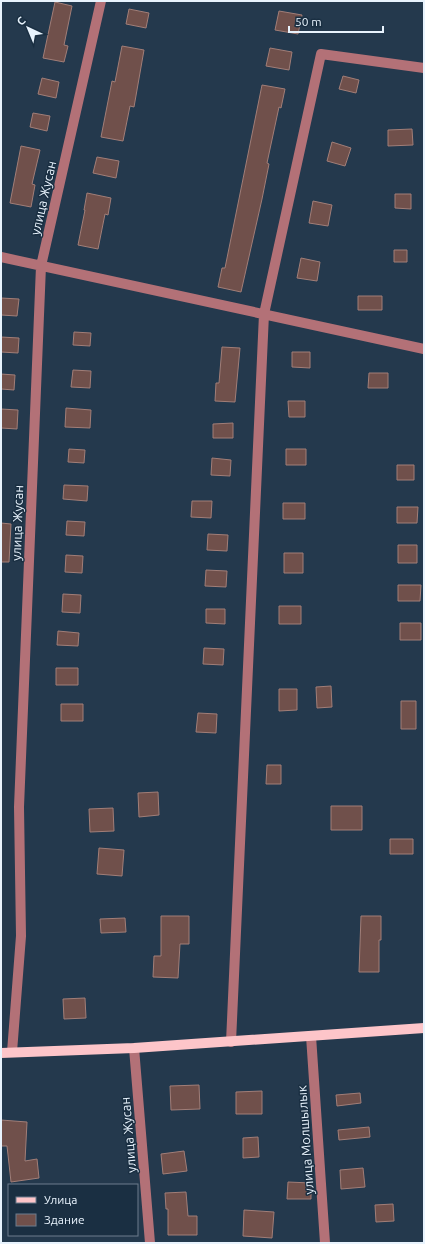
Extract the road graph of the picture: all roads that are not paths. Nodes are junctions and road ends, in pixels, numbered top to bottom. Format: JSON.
{"nodes":[{"id":1,"x":101,"y":1,"type":"edge"},
{"id":2,"x":424,"y":68,"type":"edge"},
{"id":3,"x":1,"y":257,"type":"edge"},
{"id":4,"x":41,"y":266,"type":"junction"},
{"id":5,"x":264,"y":314,"type":"junction"},
{"id":6,"x":424,"y":349,"type":"edge"},
{"id":7,"x":424,"y":1028,"type":"edge"},
{"id":8,"x":311,"y":1036,"type":"junction"},
{"id":9,"x":231,"y":1042,"type":"junction"},
{"id":10,"x":134,"y":1048,"type":"junction"},
{"id":11,"x":12,"y":1052,"type":"junction"},
{"id":12,"x":1,"y":1053,"type":"edge"},
{"id":13,"x":150,"y":1243,"type":"edge"},
{"id":14,"x":325,"y":1243,"type":"edge"}],
"edges":[{"from":1,"to":4,"type":"street","name":"улица Жусан"},
{"from":2,"to":5,"type":"street"},
{"from":3,"to":4,"type":"street"},
{"from":4,"to":5,"type":"street"},
{"from":4,"to":11,"type":"street","name":"улица Жусан"},
{"from":5,"to":6,"type":"street"},
{"from":5,"to":9,"type":"street"},
{"from":7,"to":8,"type":"main road"},
{"from":8,"to":9,"type":"main road"},
{"from":8,"to":14,"type":"street","name":"улица Молшылык"},
{"from":9,"to":10,"type":"main road"},
{"from":10,"to":11,"type":"main road"},
{"from":10,"to":13,"type":"street","name":"улица Жусан"},
{"from":11,"to":12,"type":"main road"}]}
